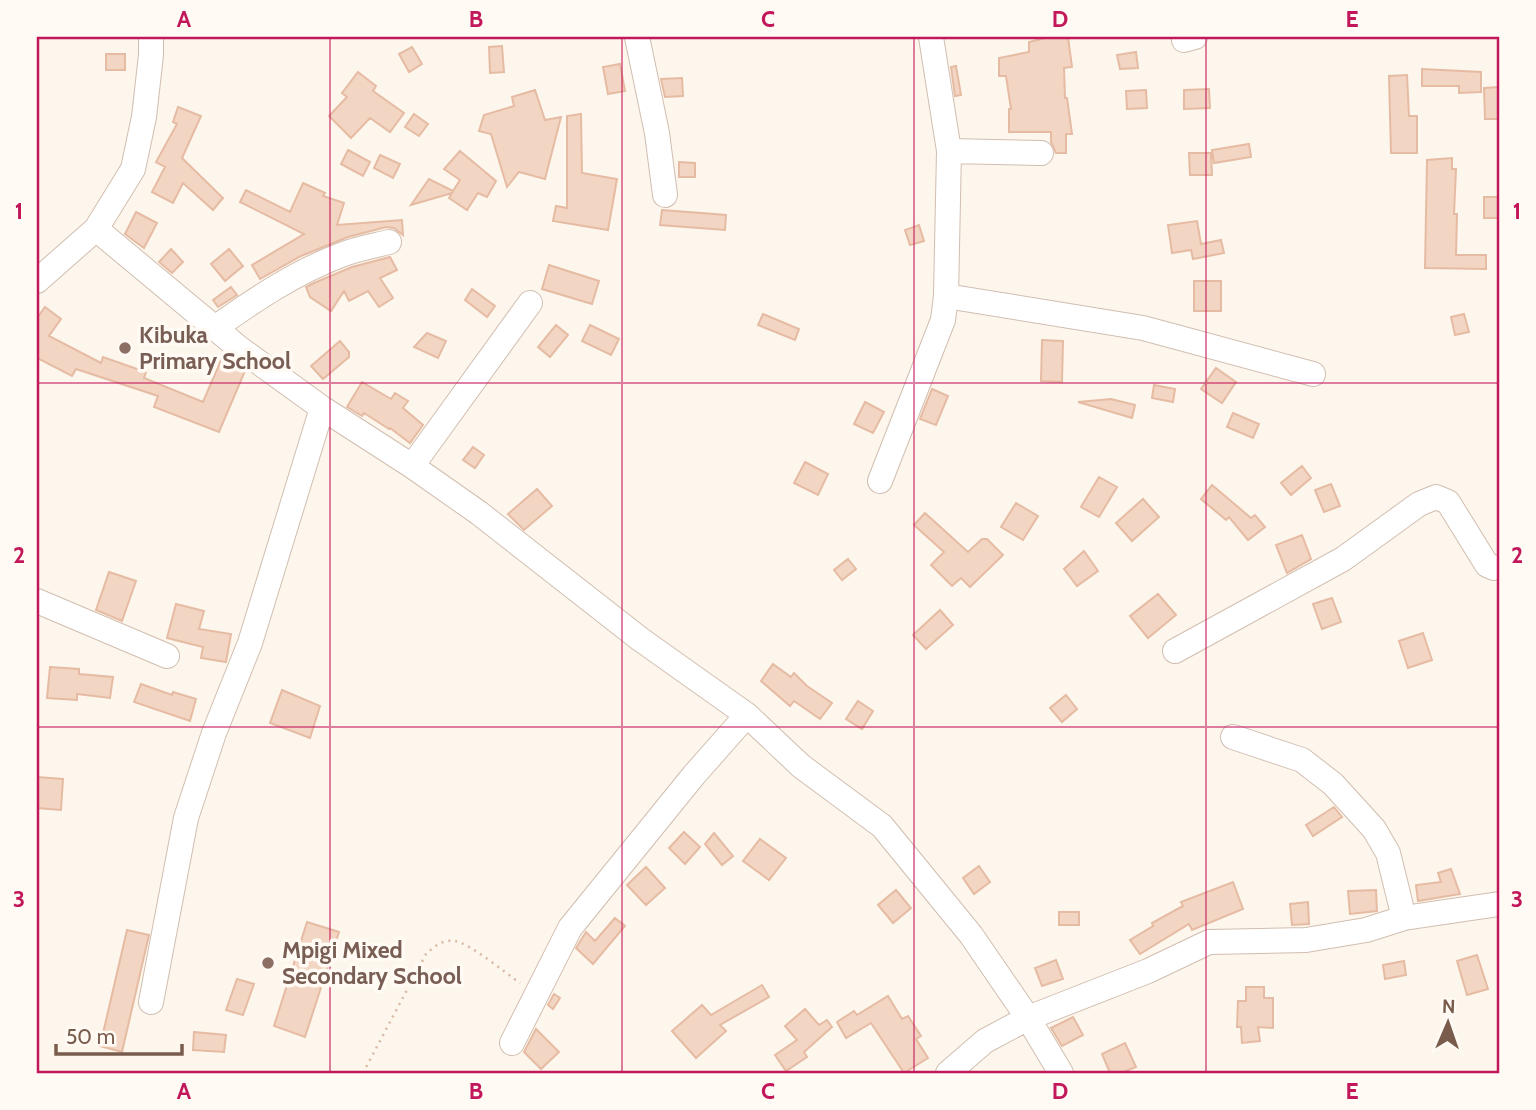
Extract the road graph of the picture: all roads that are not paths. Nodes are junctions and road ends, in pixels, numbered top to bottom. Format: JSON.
{"nodes":[{"id":1,"x":150,"y":37,"type":"edge"},
{"id":2,"x":637,"y":37,"type":"edge"},
{"id":3,"x":932,"y":37,"type":"edge"},
{"id":4,"x":949,"y":151,"type":"junction"},
{"id":5,"x":1041,"y":153,"type":"dead end"},
{"id":6,"x":665,"y":195,"type":"dead end"},
{"id":7,"x":96,"y":229,"type":"junction"},
{"id":8,"x":388,"y":242,"type":"dead end"},
{"id":9,"x":37,"y":281,"type":"edge"},
{"id":10,"x":946,"y":296,"type":"junction"},
{"id":11,"x":530,"y":303,"type":"dead end"},
{"id":12,"x":215,"y":328,"type":"junction"},
{"id":13,"x":1313,"y":373,"type":"dead end"},
{"id":14,"x":322,"y":408,"type":"junction"},
{"id":15,"x":412,"y":466,"type":"junction"},
{"id":16,"x":880,"y":481,"type":"dead end"},
{"id":17,"x":1499,"y":567,"type":"edge"},
{"id":18,"x":37,"y":601,"type":"edge"},
{"id":19,"x":1175,"y":652,"type":"dead end"},
{"id":20,"x":167,"y":656,"type":"dead end"},
{"id":21,"x":747,"y":715,"type":"junction"},
{"id":22,"x":1233,"y":737,"type":"dead end"},
{"id":23,"x":1499,"y":904,"type":"edge"},
{"id":24,"x":1404,"y":918,"type":"junction"},
{"id":25,"x":151,"y":1002,"type":"dead end"},
{"id":26,"x":1028,"y":1018,"type":"junction"},
{"id":27,"x":512,"y":1043,"type":"dead end"},
{"id":28,"x":948,"y":1073,"type":"edge"},
{"id":29,"x":1061,"y":1073,"type":"edge"}],
"edges":[{"from":1,"to":7,"type":"street"},
{"from":2,"to":6,"type":"street"},
{"from":3,"to":4,"type":"street"},
{"from":4,"to":5,"type":"street"},
{"from":4,"to":10,"type":"street"},
{"from":7,"to":9,"type":"street"},
{"from":7,"to":12,"type":"street"},
{"from":8,"to":12,"type":"street"},
{"from":10,"to":13,"type":"street"},
{"from":10,"to":16,"type":"street"},
{"from":11,"to":15,"type":"street"},
{"from":12,"to":14,"type":"street"},
{"from":14,"to":15,"type":"street"},
{"from":14,"to":25,"type":"street"},
{"from":15,"to":21,"type":"street"},
{"from":17,"to":19,"type":"street"},
{"from":18,"to":20,"type":"street"},
{"from":21,"to":26,"type":"street"},
{"from":21,"to":27,"type":"street"},
{"from":22,"to":24,"type":"street"},
{"from":23,"to":24,"type":"street"},
{"from":24,"to":26,"type":"street"},
{"from":26,"to":28,"type":"street"},
{"from":26,"to":29,"type":"street"}]}
